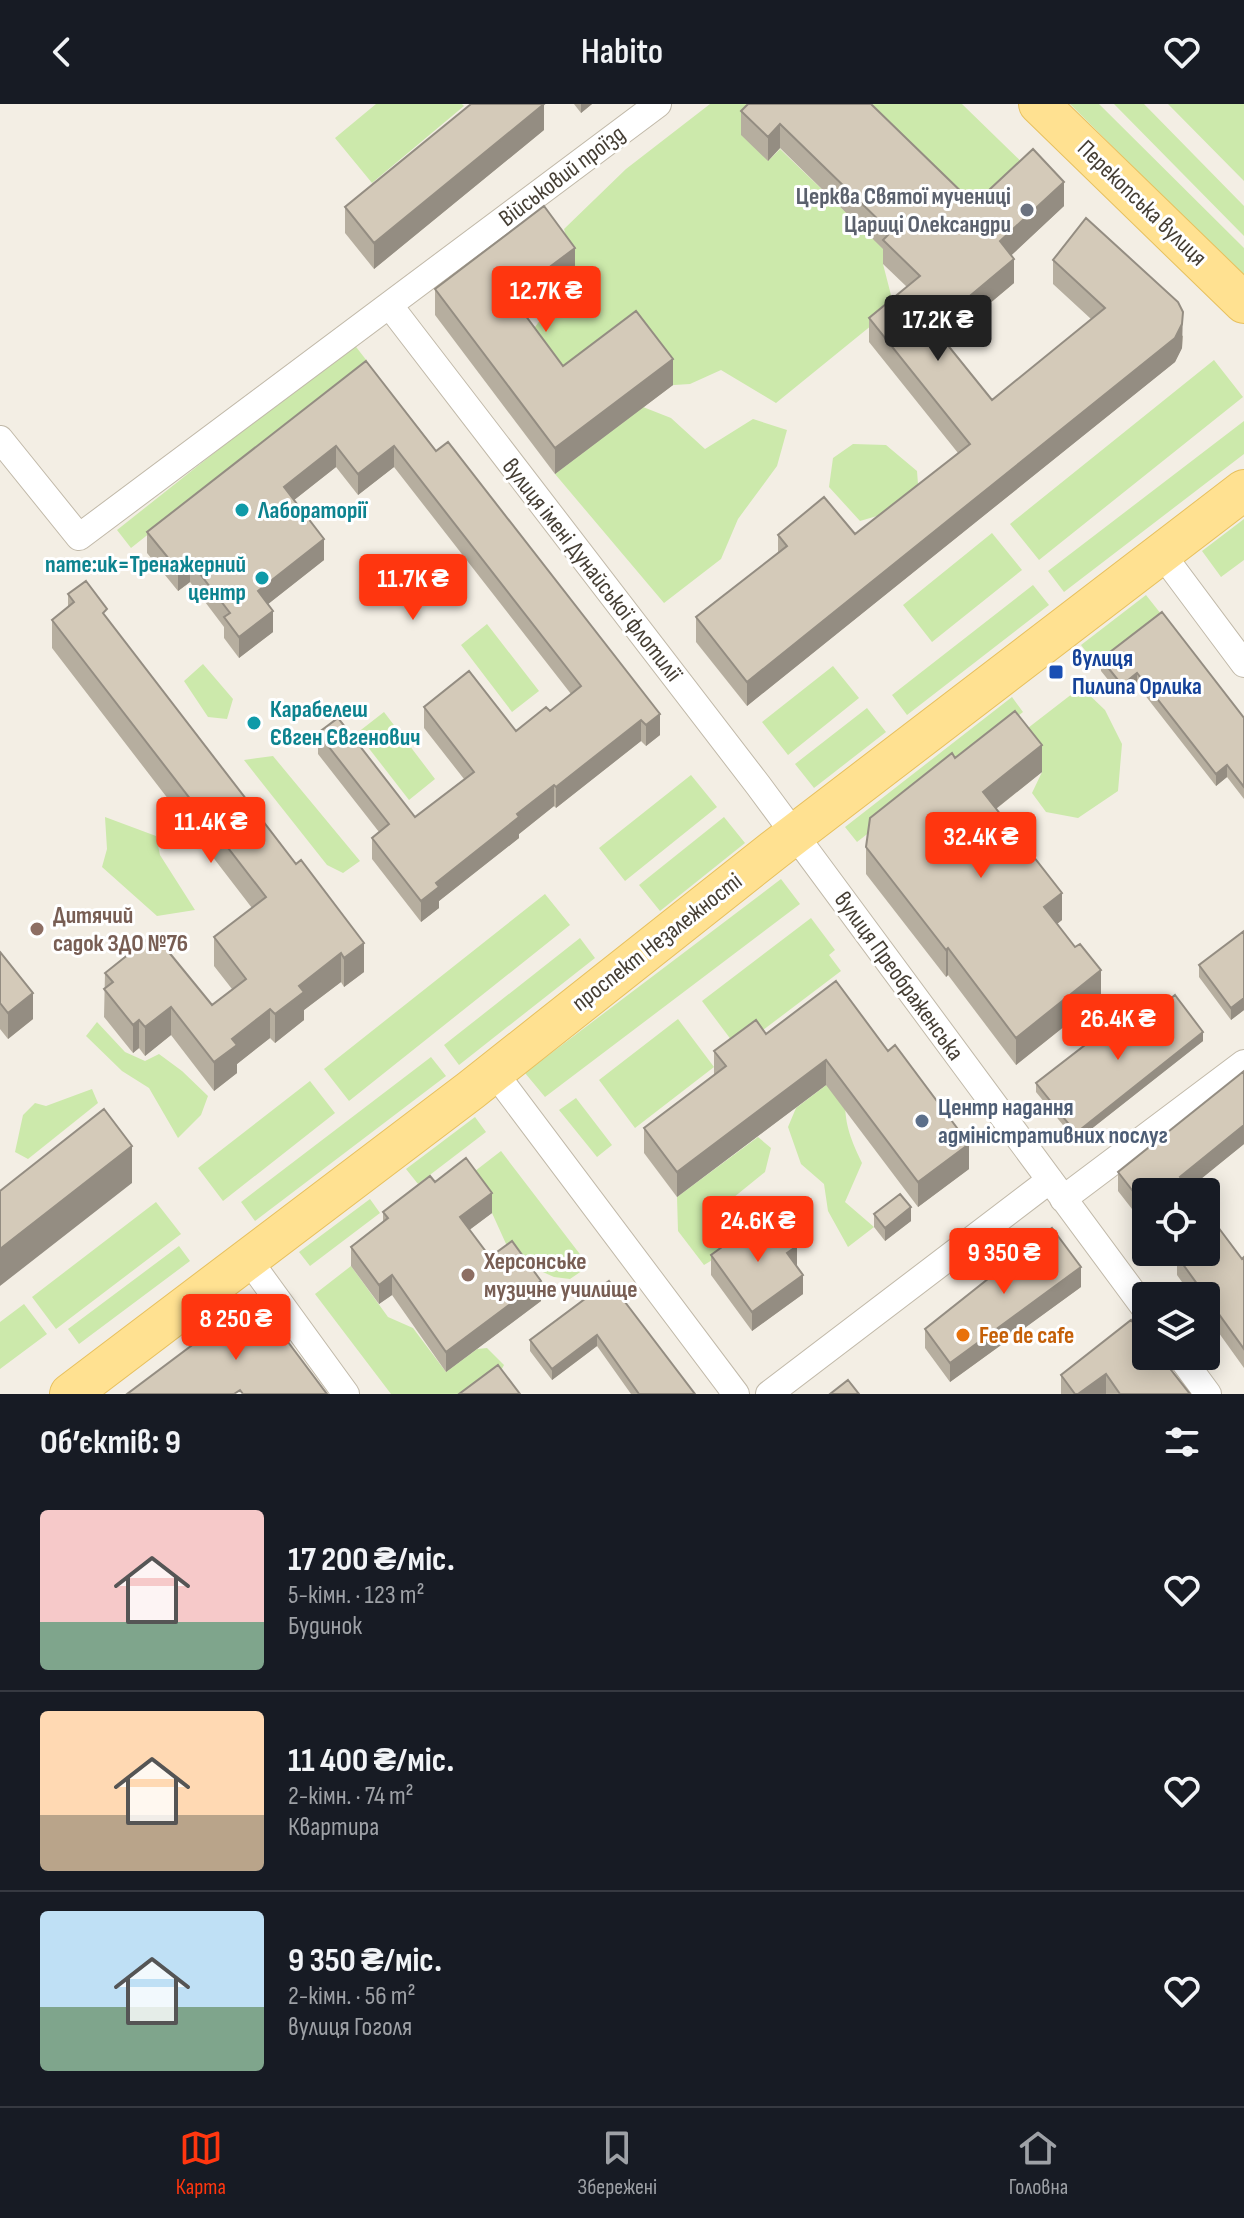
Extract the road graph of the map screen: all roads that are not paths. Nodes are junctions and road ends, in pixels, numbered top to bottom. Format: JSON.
{"nodes":[{"id":1,"x":658,"y":104,"type":"edge"},
{"id":2,"x":1039,"y":104,"type":"edge"},
{"id":3,"x":1244,"y":303,"type":"edge"},
{"id":4,"x":390,"y":306,"type":"junction"},
{"id":5,"x":0,"y":439,"type":"edge"},
{"id":6,"x":1244,"y":490,"type":"edge"},
{"id":7,"x":1162,"y":554,"type":"junction"},
{"id":8,"x":1244,"y":664,"type":"edge"},
{"id":9,"x":795,"y":835,"type":"junction"},
{"id":10,"x":1244,"y":1063,"type":"edge"},
{"id":11,"x":494,"y":1072,"type":"junction"},
{"id":12,"x":1056,"y":1189,"type":"junction"},
{"id":13,"x":248,"y":1259,"type":"junction"},
{"id":14,"x":1132,"y":1291,"type":"edge"},
{"id":15,"x":1190,"y":1370,"type":"edge"},
{"id":16,"x":70,"y":1394,"type":"edge"},
{"id":17,"x":346,"y":1394,"type":"edge"},
{"id":18,"x":736,"y":1394,"type":"edge"},
{"id":19,"x":769,"y":1394,"type":"edge"},
{"id":20,"x":1208,"y":1394,"type":"edge"}],
"edges":[{"from":1,"to":4,"type":"street","name":"Військовий проїзд"},
{"from":2,"to":3,"type":"main road","name":"Перекопська вулиця"},
{"from":4,"to":5,"type":"street","name":"Військовий проїзд"},
{"from":4,"to":9,"type":"street","name":"вулиця імені Дунайської флотилії"},
{"from":6,"to":7,"type":"main road","name":"проспект Незалежності"},
{"from":7,"to":8,"type":"street"},
{"from":7,"to":9,"type":"main road","name":"проспект Незалежності"},
{"from":9,"to":11,"type":"main road","name":"проспект Незалежності"},
{"from":9,"to":12,"type":"street","name":"вулиця Преображенська"},
{"from":10,"to":12,"type":"street"},
{"from":11,"to":13,"type":"main road","name":"проспект Незалежності"},
{"from":11,"to":18,"type":"street"},
{"from":12,"to":14,"type":"street","name":"вулиця Преображенська"},
{"from":12,"to":19,"type":"street"},
{"from":13,"to":16,"type":"main road","name":"проспект Незалежності"},
{"from":13,"to":17,"type":"street"},
{"from":15,"to":20,"type":"street"}]}
